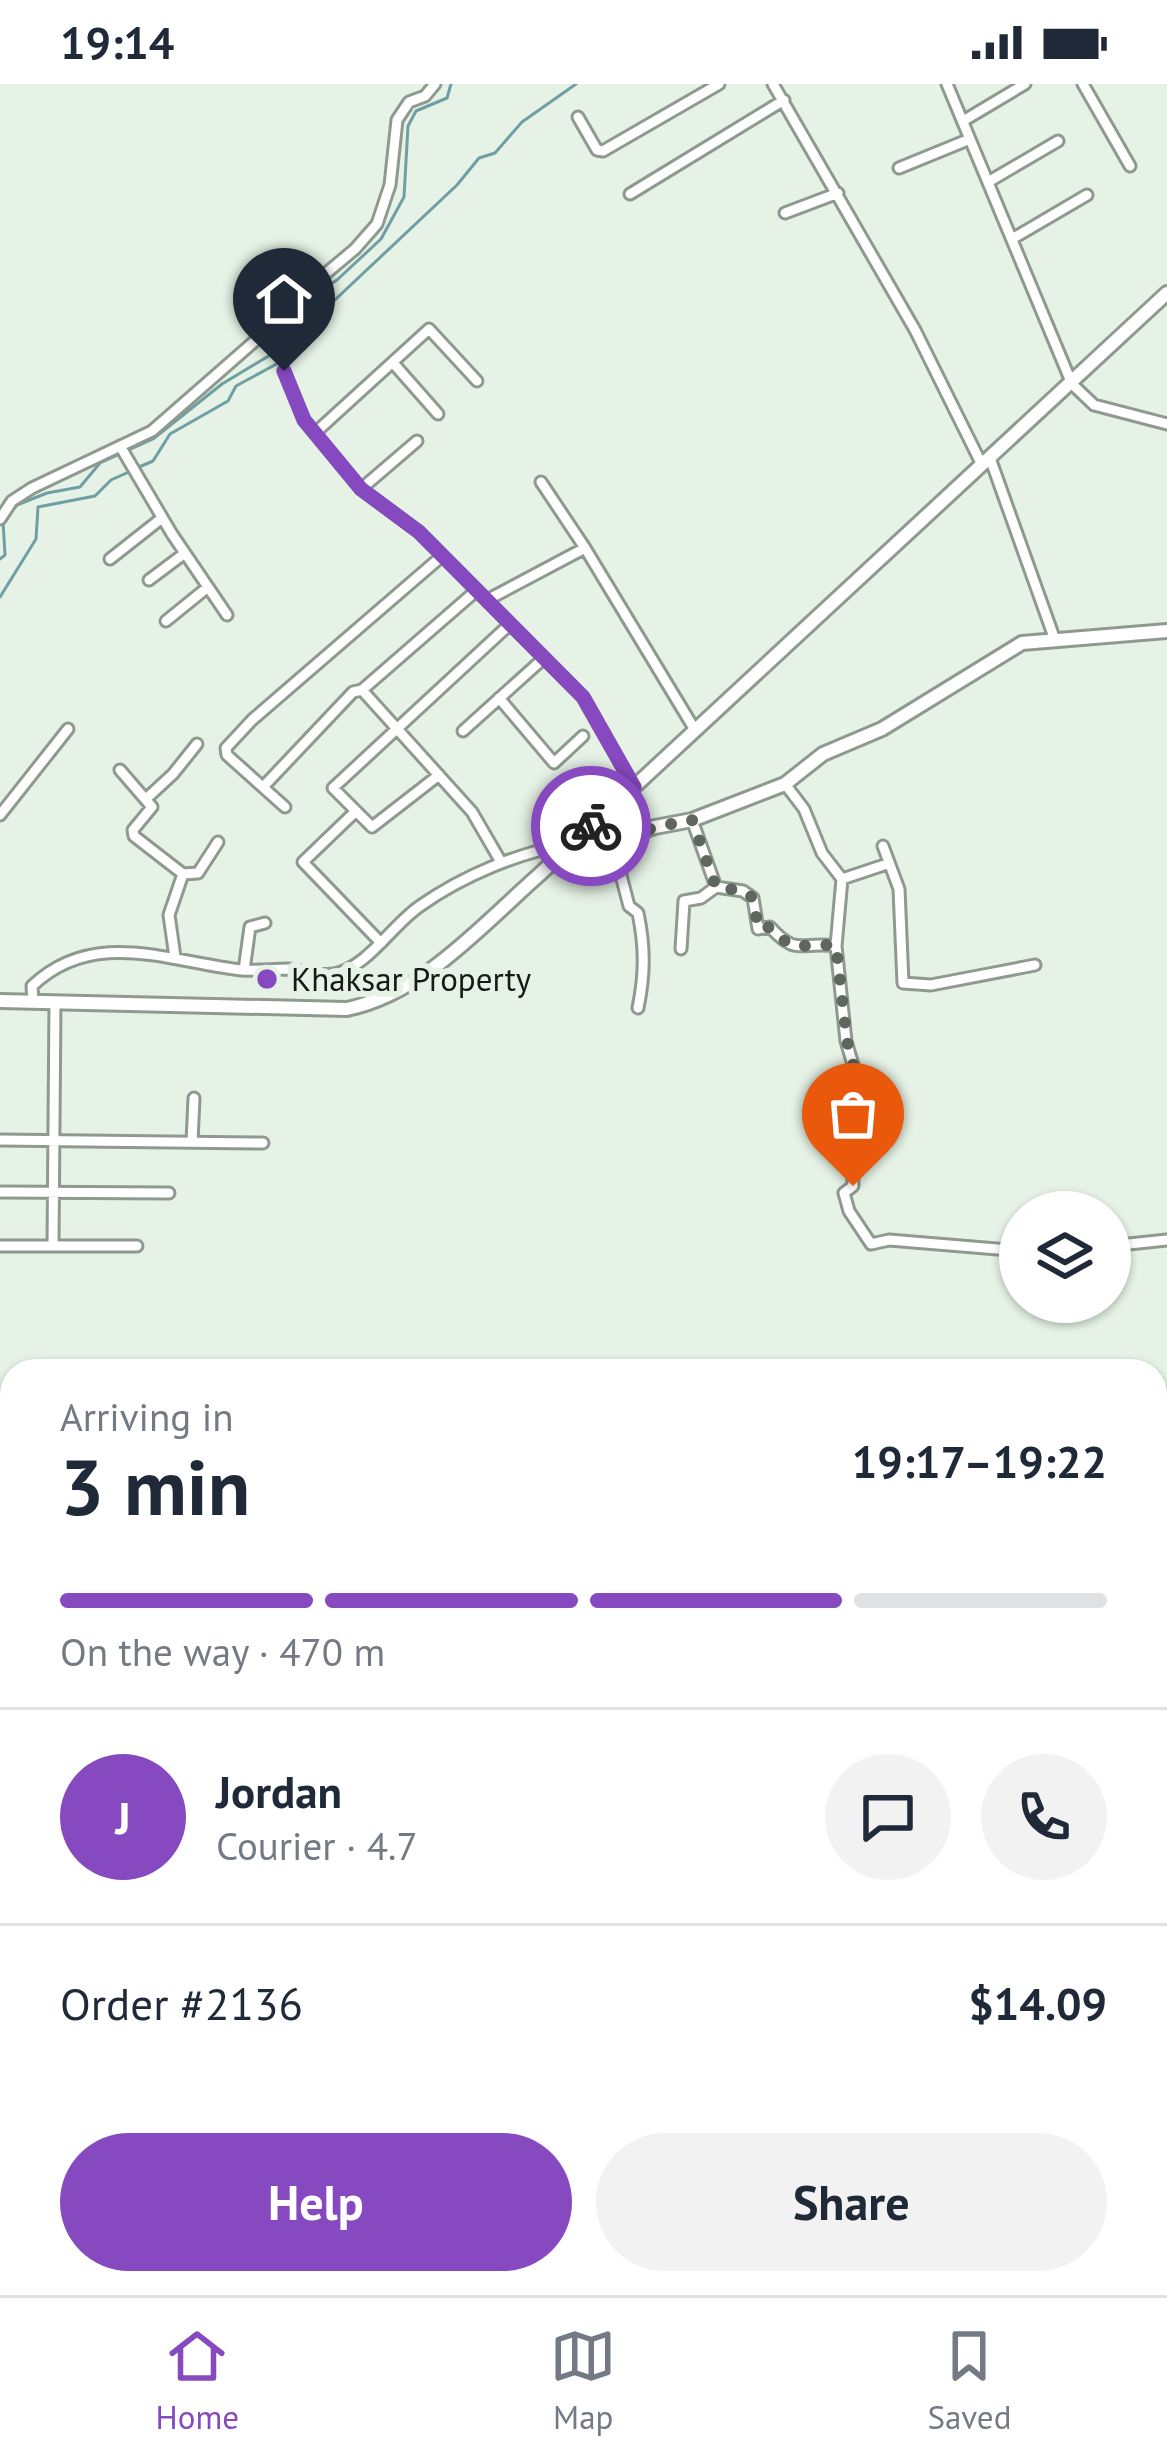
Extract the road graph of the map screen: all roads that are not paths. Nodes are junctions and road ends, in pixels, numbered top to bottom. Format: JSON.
{"nodes":[{"id":1,"x":435,"y":84,"type":"edge"},
{"id":2,"x":719,"y":84,"type":"edge"},
{"id":3,"x":773,"y":84,"type":"edge"},
{"id":4,"x":947,"y":84,"type":"edge"},
{"id":5,"x":1025,"y":84,"type":"edge"},
{"id":6,"x":1083,"y":84,"type":"edge"},
{"id":7,"x":784,"y":100,"type":"junction"},
{"id":8,"x":578,"y":117,"type":"dead end"},
{"id":9,"x":963,"y":121,"type":"junction"},
{"id":10,"x":970,"y":139,"type":"junction"},
{"id":11,"x":1058,"y":141,"type":"dead end"},
{"id":12,"x":1130,"y":166,"type":"dead end"},
{"id":13,"x":898,"y":168,"type":"dead end"},
{"id":14,"x":988,"y":182,"type":"junction"},
{"id":15,"x":838,"y":193,"type":"junction"},
{"id":16,"x":630,"y":194,"type":"dead end"},
{"id":17,"x":1087,"y":195,"type":"dead end"},
{"id":18,"x":785,"y":213,"type":"dead end"},
{"id":19,"x":1012,"y":239,"type":"junction"},
{"id":20,"x":1167,"y":293,"type":"edge"},
{"id":21,"x":394,"y":364,"type":"junction"},
{"id":22,"x":284,"y":371,"type":"dead end"},
{"id":23,"x":477,"y":381,"type":"dead end"},
{"id":24,"x":1072,"y":383,"type":"junction"},
{"id":25,"x":438,"y":414,"type":"dead end"},
{"id":26,"x":1167,"y":424,"type":"edge"},
{"id":27,"x":316,"y":432,"type":"junction"},
{"id":28,"x":417,"y":441,"type":"dead end"},
{"id":29,"x":120,"y":446,"type":"junction"},
{"id":30,"x":986,"y":462,"type":"junction"},
{"id":31,"x":541,"y":482,"type":"dead end"},
{"id":32,"x":0,"y":489,"type":"edge"},
{"id":33,"x":361,"y":489,"type":"junction"},
{"id":34,"x":12,"y":501,"type":"junction"},
{"id":35,"x":162,"y":518,"type":"junction"},
{"id":36,"x":0,"y":519,"type":"edge"},
{"id":37,"x":585,"y":548,"type":"junction"},
{"id":38,"x":185,"y":554,"type":"junction"},
{"id":39,"x":442,"y":556,"type":"junction"},
{"id":40,"x":110,"y":559,"type":"dead end"},
{"id":41,"x":149,"y":580,"type":"dead end"},
{"id":42,"x":208,"y":586,"type":"junction"},
{"id":43,"x":477,"y":590,"type":"junction"},
{"id":44,"x":487,"y":600,"type":"junction"},
{"id":45,"x":227,"y":615,"type":"dead end"},
{"id":46,"x":166,"y":621,"type":"dead end"},
{"id":47,"x":510,"y":624,"type":"junction"},
{"id":48,"x":1167,"y":631,"type":"edge"},
{"id":49,"x":1055,"y":640,"type":"junction"},
{"id":50,"x":544,"y":658,"type":"junction"},
{"id":51,"x":362,"y":690,"type":"junction"},
{"id":52,"x":499,"y":698,"type":"junction"},
{"id":53,"x":68,"y":729,"type":"dead end"},
{"id":54,"x":397,"y":729,"type":"junction"},
{"id":55,"x":695,"y":730,"type":"junction"},
{"id":56,"x":463,"y":731,"type":"dead end"},
{"id":57,"x":584,"y":736,"type":"dead end"},
{"id":58,"x":196,"y":744,"type":"dead end"},
{"id":59,"x":120,"y":770,"type":"dead end"},
{"id":60,"x":439,"y":775,"type":"junction"},
{"id":61,"x":785,"y":784,"type":"junction"},
{"id":62,"x":264,"y":786,"type":"junction"},
{"id":63,"x":634,"y":787,"type":"junction"},
{"id":64,"x":147,"y":798,"type":"junction"},
{"id":65,"x":285,"y":807,"type":"dead end"},
{"id":66,"x":356,"y":812,"type":"junction"},
{"id":67,"x":0,"y":815,"type":"edge"},
{"id":68,"x":692,"y":820,"type":"junction"},
{"id":69,"x":218,"y":842,"type":"dead end"},
{"id":70,"x":612,"y":842,"type":"junction"},
{"id":71,"x":573,"y":843,"type":"junction"},
{"id":72,"x":883,"y":846,"type":"dead end"},
{"id":73,"x":554,"y":860,"type":"junction"},
{"id":74,"x":501,"y":862,"type":"junction"},
{"id":75,"x":887,"y":864,"type":"junction"},
{"id":76,"x":183,"y":874,"type":"junction"},
{"id":77,"x":842,"y":879,"type":"junction"},
{"id":78,"x":716,"y":887,"type":"junction"},
{"id":79,"x":266,"y":923,"type":"dead end"},
{"id":80,"x":381,"y":943,"type":"junction"},
{"id":81,"x":836,"y":946,"type":"junction"},
{"id":82,"x":681,"y":949,"type":"dead end"},
{"id":83,"x":175,"y":957,"type":"junction"},
{"id":84,"x":1035,"y":965,"type":"dead end"},
{"id":85,"x":244,"y":970,"type":"junction"},
{"id":86,"x":0,"y":1001,"type":"edge"},
{"id":87,"x":33,"y":1002,"type":"junction"},
{"id":88,"x":55,"y":1002,"type":"junction"},
{"id":89,"x":638,"y":1008,"type":"dead end"},
{"id":90,"x":194,"y":1098,"type":"dead end"},
{"id":91,"x":0,"y":1140,"type":"edge"},
{"id":92,"x":54,"y":1141,"type":"junction"},
{"id":93,"x":192,"y":1142,"type":"junction"},
{"id":94,"x":263,"y":1143,"type":"dead end"},
{"id":95,"x":0,"y":1192,"type":"edge"},
{"id":96,"x":53,"y":1192,"type":"junction"},
{"id":97,"x":169,"y":1193,"type":"dead end"},
{"id":98,"x":1167,"y":1240,"type":"edge"},
{"id":99,"x":1131,"y":1244,"type":"edge"},
{"id":100,"x":0,"y":1246,"type":"edge"},
{"id":101,"x":53,"y":1246,"type":"junction"},
{"id":102,"x":137,"y":1246,"type":"dead end"},
{"id":103,"x":999,"y":1249,"type":"edge"}],
"edges":[{"from":1,"to":29,"type":"street"},
{"from":2,"to":8,"type":"street"},
{"from":3,"to":7,"type":"street"},
{"from":4,"to":9,"type":"street"},
{"from":5,"to":9,"type":"street"},
{"from":6,"to":12,"type":"street"},
{"from":7,"to":15,"type":"street"},
{"from":7,"to":16,"type":"street"},
{"from":9,"to":10,"type":"street"},
{"from":10,"to":13,"type":"street"},
{"from":10,"to":14,"type":"street"},
{"from":11,"to":14,"type":"street"},
{"from":14,"to":19,"type":"street"},
{"from":15,"to":18,"type":"street"},
{"from":15,"to":30,"type":"street"},
{"from":17,"to":19,"type":"street"},
{"from":19,"to":24,"type":"street"},
{"from":20,"to":24,"type":"street"},
{"from":21,"to":23,"type":"street"},
{"from":21,"to":25,"type":"street"},
{"from":21,"to":27,"type":"street"},
{"from":22,"to":27,"type":"street"},
{"from":24,"to":26,"type":"street"},
{"from":24,"to":30,"type":"street"},
{"from":27,"to":33,"type":"street"},
{"from":28,"to":33,"type":"street"},
{"from":29,"to":34,"type":"street"},
{"from":29,"to":35,"type":"street"},
{"from":30,"to":49,"type":"street"},
{"from":30,"to":55,"type":"street"},
{"from":31,"to":37,"type":"street"},
{"from":32,"to":34,"type":"street"},
{"from":33,"to":39,"type":"street"},
{"from":34,"to":36,"type":"street"},
{"from":35,"to":38,"type":"street"},
{"from":35,"to":40,"type":"street"},
{"from":37,"to":44,"type":"street"},
{"from":37,"to":55,"type":"street"},
{"from":38,"to":41,"type":"street"},
{"from":38,"to":42,"type":"street"},
{"from":39,"to":43,"type":"street"},
{"from":39,"to":62,"type":"street"},
{"from":42,"to":45,"type":"street"},
{"from":42,"to":46,"type":"street"},
{"from":43,"to":44,"type":"street"},
{"from":43,"to":51,"type":"street"},
{"from":44,"to":47,"type":"street"},
{"from":47,"to":50,"type":"street"},
{"from":47,"to":54,"type":"street"},
{"from":48,"to":49,"type":"street"},
{"from":49,"to":61,"type":"street"},
{"from":50,"to":52,"type":"street"},
{"from":50,"to":63,"type":"street"},
{"from":51,"to":54,"type":"street"},
{"from":51,"to":62,"type":"street"},
{"from":52,"to":56,"type":"street"},
{"from":52,"to":57,"type":"street"},
{"from":53,"to":67,"type":"street"},
{"from":54,"to":60,"type":"street"},
{"from":54,"to":66,"type":"street"},
{"from":55,"to":63,"type":"street"},
{"from":58,"to":64,"type":"street"},
{"from":59,"to":64,"type":"street"},
{"from":60,"to":66,"type":"street"},
{"from":60,"to":74,"type":"street"},
{"from":61,"to":68,"type":"street"},
{"from":61,"to":77,"type":"street"},
{"from":62,"to":65,"type":"street"},
{"from":63,"to":71,"type":"street"},
{"from":64,"to":76,"type":"street"},
{"from":66,"to":80,"type":"street"},
{"from":68,"to":70,"type":"street"},
{"from":68,"to":78,"type":"street"},
{"from":69,"to":76,"type":"street"},
{"from":70,"to":73,"type":"street"},
{"from":70,"to":89,"type":"street"},
{"from":71,"to":73,"type":"street"},
{"from":71,"to":74,"type":"street"},
{"from":72,"to":75,"type":"street"},
{"from":73,"to":88,"type":"street"},
{"from":74,"to":80,"type":"street"},
{"from":75,"to":77,"type":"street"},
{"from":75,"to":84,"type":"street"},
{"from":76,"to":83,"type":"street"},
{"from":77,"to":81,"type":"street"},
{"from":78,"to":81,"type":"street"},
{"from":78,"to":82,"type":"street"},
{"from":79,"to":85,"type":"street"},
{"from":80,"to":85,"type":"street"},
{"from":81,"to":103,"type":"street"},
{"from":83,"to":85,"type":"street"},
{"from":83,"to":87,"type":"street"},
{"from":86,"to":87,"type":"street"},
{"from":87,"to":88,"type":"street"},
{"from":88,"to":92,"type":"street"},
{"from":90,"to":93,"type":"street"},
{"from":91,"to":92,"type":"street"},
{"from":92,"to":93,"type":"street"},
{"from":92,"to":96,"type":"street"},
{"from":93,"to":94,"type":"street"},
{"from":95,"to":96,"type":"street"},
{"from":96,"to":97,"type":"street"},
{"from":96,"to":101,"type":"street"},
{"from":98,"to":99,"type":"street"},
{"from":100,"to":101,"type":"street"},
{"from":101,"to":102,"type":"street"}]}
